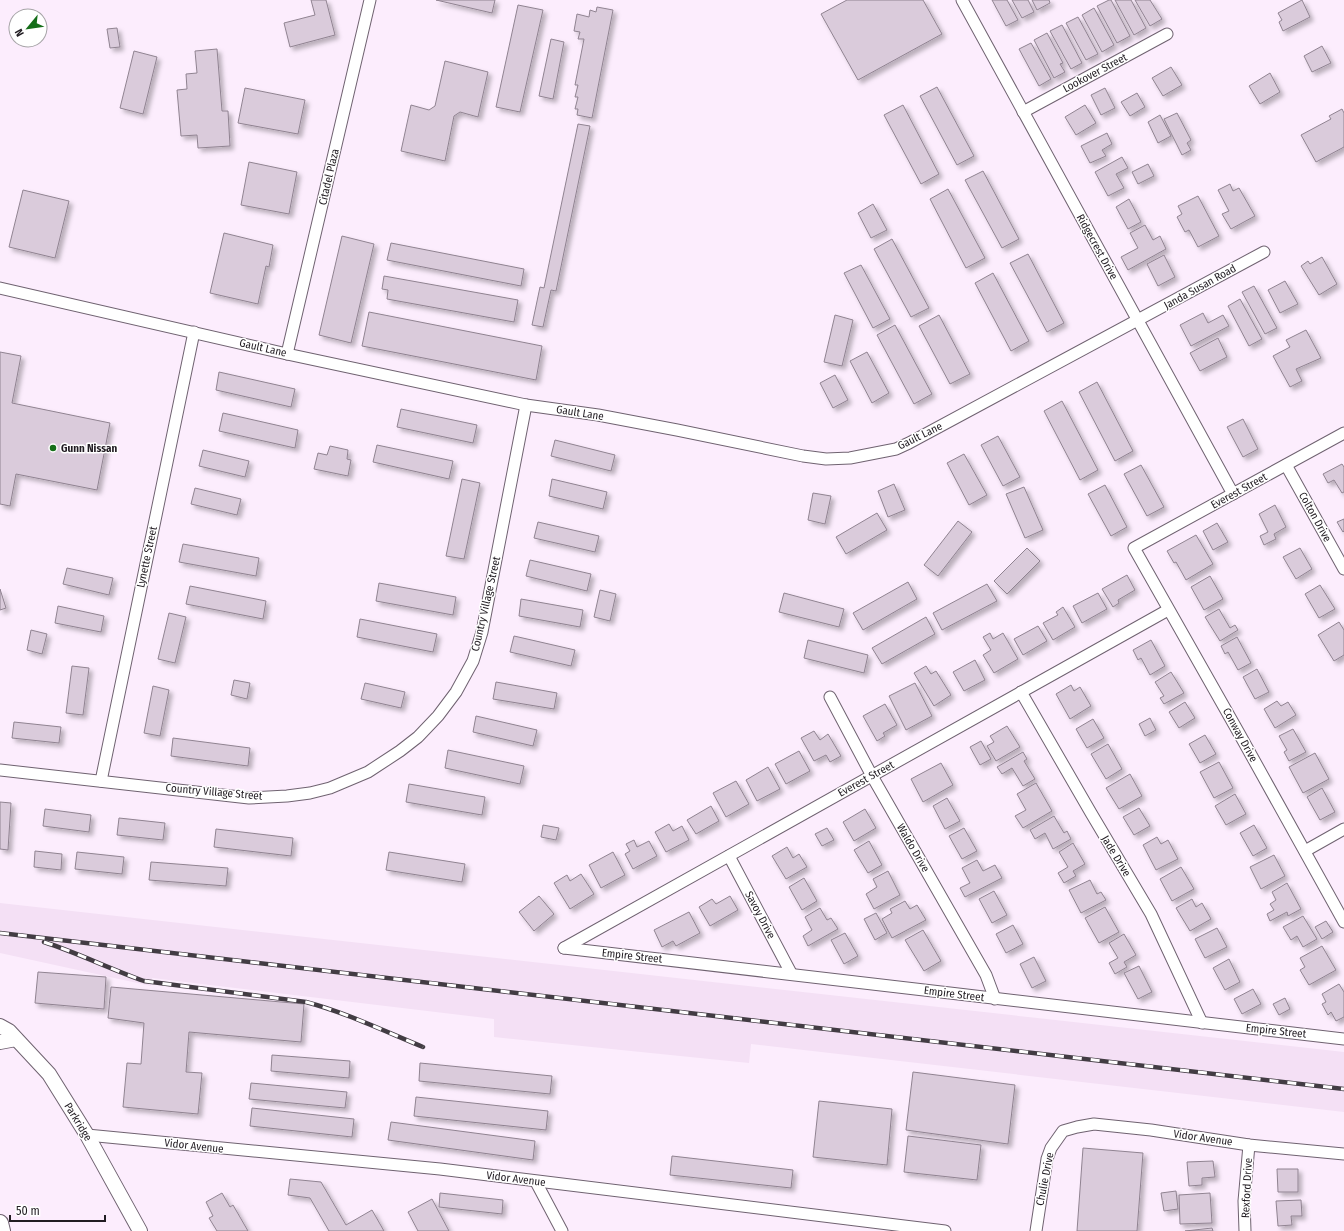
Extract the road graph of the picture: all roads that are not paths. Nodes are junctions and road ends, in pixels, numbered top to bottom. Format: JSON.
{"nodes":[{"id":1,"x":370,"y":0,"type":"edge"},
{"id":2,"x":962,"y":0,"type":"edge"},
{"id":3,"x":1167,"y":34,"type":"dead end"},
{"id":4,"x":1022,"y":112,"type":"junction"},
{"id":5,"x":1264,"y":252,"type":"dead end"},
{"id":6,"x":0,"y":288,"type":"edge"},
{"id":7,"x":1137,"y":321,"type":"junction"},
{"id":8,"x":194,"y":332,"type":"junction"},
{"id":9,"x":287,"y":354,"type":"junction"},
{"id":10,"x":526,"y":405,"type":"junction"},
{"id":11,"x":1344,"y":434,"type":"edge"},
{"id":12,"x":1286,"y":465,"type":"junction"},
{"id":13,"x":1232,"y":494,"type":"junction"},
{"id":14,"x":1134,"y":548,"type":"joint"},
{"id":15,"x":1344,"y":569,"type":"edge"},
{"id":16,"x":1168,"y":610,"type":"junction"},
{"id":17,"x":1022,"y":692,"type":"junction"},
{"id":18,"x":830,"y":697,"type":"dead end"},
{"id":19,"x":0,"y":770,"type":"edge"},
{"id":20,"x":872,"y":776,"type":"junction"},
{"id":21,"x":101,"y":781,"type":"junction"},
{"id":22,"x":1344,"y":829,"type":"edge"},
{"id":23,"x":1304,"y":852,"type":"junction"},
{"id":24,"x":729,"y":856,"type":"junction"},
{"id":25,"x":1344,"y":922,"type":"edge"},
{"id":26,"x":564,"y":948,"type":"joint"},
{"id":27,"x":791,"y":973,"type":"junction"},
{"id":28,"x":995,"y":999,"type":"junction"},
{"id":29,"x":1202,"y":1023,"type":"junction"},
{"id":30,"x":0,"y":1026,"type":"edge"},
{"id":31,"x":16,"y":1039,"type":"junction"},
{"id":32,"x":1344,"y":1039,"type":"edge"},
{"id":33,"x":0,"y":1042,"type":"edge"},
{"id":34,"x":1063,"y":1131,"type":"joint"},
{"id":35,"x":87,"y":1135,"type":"junction"},
{"id":36,"x":1249,"y":1144,"type":"junction"},
{"id":37,"x":1344,"y":1154,"type":"edge"},
{"id":38,"x":536,"y":1182,"type":"junction"},
{"id":39,"x":0,"y":1223,"type":"edge"},
{"id":40,"x":2,"y":1231,"type":"edge"},
{"id":41,"x":140,"y":1231,"type":"edge"},
{"id":42,"x":562,"y":1231,"type":"edge"},
{"id":43,"x":945,"y":1231,"type":"edge"},
{"id":44,"x":1036,"y":1231,"type":"edge"},
{"id":45,"x":1245,"y":1231,"type":"edge"}],
"edges":[{"from":1,"to":9,"type":"street","name":"Citadel Plaza"},
{"from":2,"to":4,"type":"street","name":"Ridgecrest Drive"},
{"from":3,"to":4,"type":"street","name":"Lookover Street"},
{"from":4,"to":7,"type":"street","name":"Ridgecrest Drive"},
{"from":5,"to":7,"type":"street","name":"Janda Susan Road"},
{"from":6,"to":8,"type":"street","name":"Gault Lane"},
{"from":7,"to":10,"type":"street","name":"Gault Lane"},
{"from":7,"to":13,"type":"street","name":"Ridgecrest Drive"},
{"from":8,"to":9,"type":"street","name":"Gault Lane"},
{"from":8,"to":21,"type":"street","name":"Lynette Street"},
{"from":9,"to":10,"type":"street","name":"Gault Lane"},
{"from":10,"to":21,"type":"street","name":"Country Village Street"},
{"from":11,"to":12,"type":"street","name":"Everest Street"},
{"from":12,"to":13,"type":"street","name":"Everest Street"},
{"from":12,"to":15,"type":"street","name":"Colton Drive"},
{"from":13,"to":14,"type":"street","name":"Everest Street"},
{"from":14,"to":16,"type":"street","name":"Conway Drive"},
{"from":16,"to":17,"type":"street","name":"Everest Street"},
{"from":16,"to":23,"type":"street","name":"Conway Drive"},
{"from":17,"to":20,"type":"street","name":"Everest Street"},
{"from":17,"to":29,"type":"street","name":"Jade Drive"},
{"from":18,"to":20,"type":"street","name":"Waldo Drive"},
{"from":19,"to":21,"type":"street","name":"Country Village Street"},
{"from":20,"to":24,"type":"street","name":"Everest Street"},
{"from":20,"to":28,"type":"street","name":"Waldo Drive"},
{"from":22,"to":23,"type":"street"},
{"from":23,"to":25,"type":"street","name":"Conway Drive"},
{"from":24,"to":26,"type":"street","name":"Everest Street"},
{"from":24,"to":27,"type":"street","name":"Savoy Drive"},
{"from":26,"to":27,"type":"street","name":"Empire Street"},
{"from":27,"to":28,"type":"street","name":"Empire Street"},
{"from":28,"to":29,"type":"street","name":"Empire Street"},
{"from":29,"to":32,"type":"street","name":"Empire Street"},
{"from":30,"to":31,"type":"street","name":"Parkridge"},
{"from":31,"to":33,"type":"street"},
{"from":31,"to":35,"type":"street","name":"Parkridge"},
{"from":34,"to":36,"type":"street","name":"Vidor Avenue"},
{"from":34,"to":44,"type":"street","name":"Chulie Drive"},
{"from":35,"to":38,"type":"street","name":"Vidor Avenue"},
{"from":35,"to":41,"type":"street","name":"Parkridge"},
{"from":36,"to":37,"type":"street","name":"Vidor Avenue"},
{"from":36,"to":45,"type":"street","name":"Rexford Drive"},
{"from":38,"to":42,"type":"street"},
{"from":38,"to":43,"type":"street","name":"Vidor Avenue"},
{"from":39,"to":40,"type":"main road"}]}
